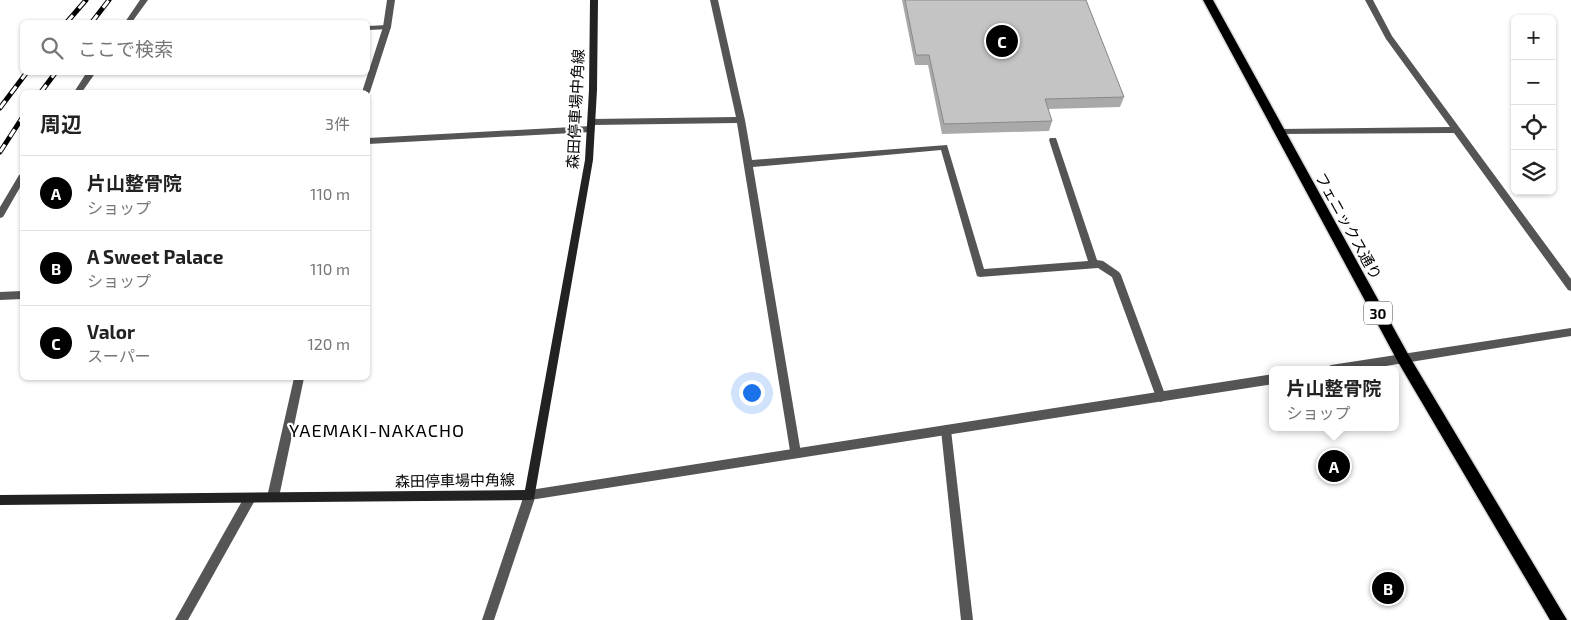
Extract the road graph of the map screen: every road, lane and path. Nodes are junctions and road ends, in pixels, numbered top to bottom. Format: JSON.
{"nodes":[{"id":1,"x":144,"y":0,"type":"edge"},
{"id":2,"x":391,"y":0,"type":"edge"},
{"id":3,"x":594,"y":0,"type":"edge"},
{"id":4,"x":714,"y":0,"type":"edge"},
{"id":5,"x":1208,"y":0,"type":"edge"},
{"id":6,"x":1370,"y":0,"type":"edge"},
{"id":7,"x":129,"y":20,"type":"edge"},
{"id":8,"x":387,"y":27,"type":"junction"},
{"id":9,"x":370,"y":28,"type":"edge"},
{"id":10,"x":90,"y":75,"type":"edge"},
{"id":11,"x":79,"y":90,"type":"edge"},
{"id":12,"x":367,"y":90,"type":"edge"},
{"id":13,"x":741,"y":120,"type":"junction"},
{"id":14,"x":591,"y":126,"type":"junction"},
{"id":15,"x":1457,"y":130,"type":"junction"},
{"id":16,"x":1279,"y":132,"type":"junction"},
{"id":17,"x":1054,"y":140,"type":"dead end"},
{"id":18,"x":370,"y":141,"type":"edge"},
{"id":19,"x":748,"y":164,"type":"junction"},
{"id":20,"x":20,"y":181,"type":"edge"},
{"id":21,"x":0,"y":216,"type":"edge"},
{"id":22,"x":1094,"y":264,"type":"junction"},
{"id":23,"x":1571,"y":287,"type":"edge"},
{"id":24,"x":20,"y":295,"type":"edge"},
{"id":25,"x":0,"y":296,"type":"edge"},
{"id":26,"x":1571,"y":332,"type":"edge"},
{"id":27,"x":1403,"y":358,"type":"junction"},
{"id":28,"x":1355,"y":366,"type":"edge"},
{"id":29,"x":299,"y":380,"type":"edge"},
{"id":30,"x":1269,"y":380,"type":"edge"},
{"id":31,"x":1161,"y":397,"type":"junction"},
{"id":32,"x":946,"y":430,"type":"junction"},
{"id":33,"x":796,"y":453,"type":"junction"},
{"id":34,"x":530,"y":495,"type":"junction"},
{"id":35,"x":272,"y":497,"type":"junction"},
{"id":36,"x":250,"y":498,"type":"junction"},
{"id":37,"x":0,"y":500,"type":"edge"},
{"id":38,"x":181,"y":620,"type":"edge"},
{"id":39,"x":488,"y":620,"type":"edge"},
{"id":40,"x":966,"y":620,"type":"edge"},
{"id":41,"x":1559,"y":620,"type":"edge"}],
"edges":[{"from":1,"to":7,"type":"street"},
{"from":2,"to":8,"type":"street"},
{"from":3,"to":14,"type":"main road","name":"森田停車場中角線"},
{"from":4,"to":13,"type":"street"},
{"from":5,"to":16,"type":"main road","name":"フェニックス通り","number":"30"},
{"from":6,"to":15,"type":"street"},
{"from":8,"to":9,"type":"street"},
{"from":8,"to":12,"type":"street"},
{"from":10,"to":11,"type":"street"},
{"from":13,"to":14,"type":"street"},
{"from":13,"to":19,"type":"street"},
{"from":14,"to":18,"type":"street"},
{"from":14,"to":34,"type":"main road","name":"森田停車場中角線"},
{"from":15,"to":16,"type":"street"},
{"from":15,"to":23,"type":"street"},
{"from":16,"to":27,"type":"main road","name":"フェニックス通り","number":"30"},
{"from":17,"to":22,"type":"street"},
{"from":19,"to":22,"type":"street"},
{"from":19,"to":33,"type":"street"},
{"from":20,"to":21,"type":"street"},
{"from":22,"to":31,"type":"street"},
{"from":24,"to":25,"type":"street"},
{"from":26,"to":27,"type":"street"},
{"from":27,"to":28,"type":"street"},
{"from":27,"to":41,"type":"main road","name":"フェニックス通り","number":"30"},
{"from":29,"to":35,"type":"street"},
{"from":30,"to":31,"type":"street"},
{"from":31,"to":32,"type":"street"},
{"from":32,"to":33,"type":"street"},
{"from":32,"to":40,"type":"street"},
{"from":33,"to":34,"type":"street"},
{"from":34,"to":35,"type":"main road","name":"森田停車場中角線"},
{"from":34,"to":39,"type":"street"},
{"from":35,"to":36,"type":"main road","name":"森田停車場中角線"},
{"from":36,"to":37,"type":"main road","name":"森田停車場中角線"},
{"from":36,"to":38,"type":"street"}]}
